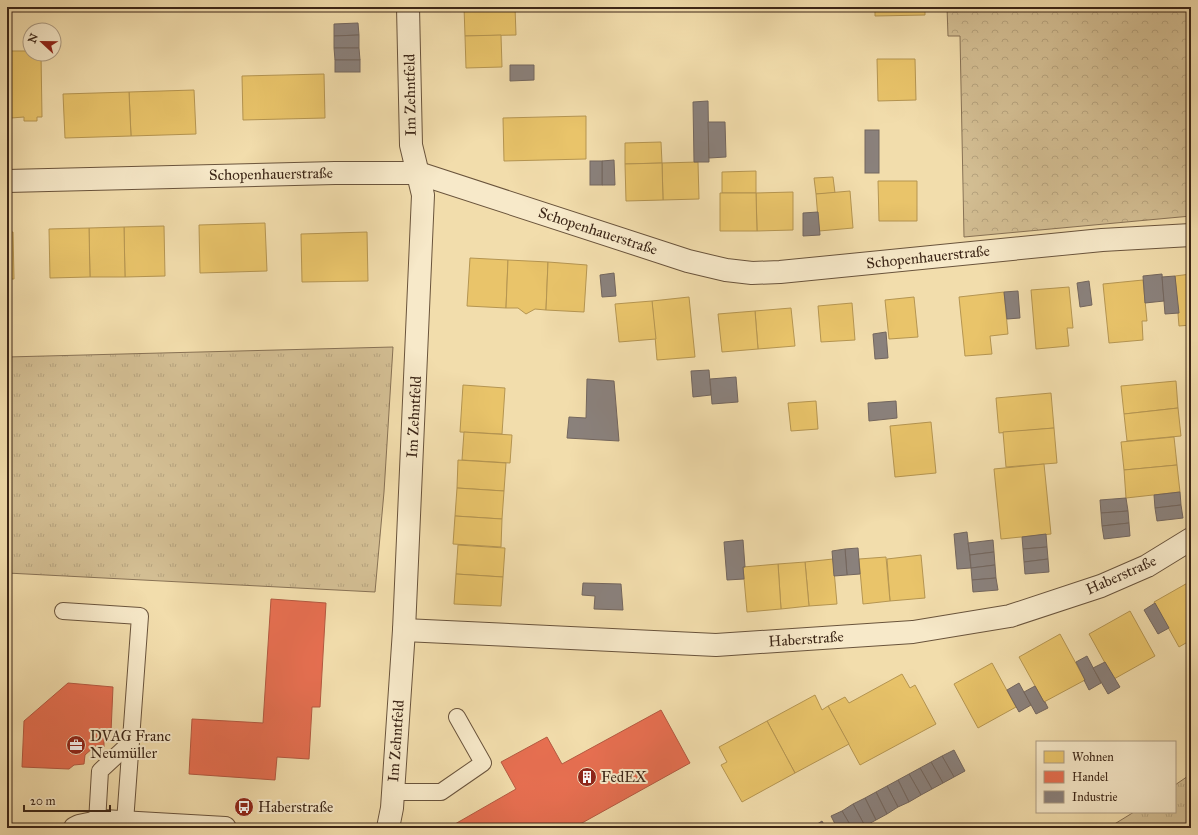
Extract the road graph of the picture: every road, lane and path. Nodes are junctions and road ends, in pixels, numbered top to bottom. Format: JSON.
{"nodes":[{"id":1,"x":408,"y":7,"type":"edge"},
{"id":2,"x":418,"y":173,"type":"junction"},
{"id":3,"x":7,"y":181,"type":"edge"},
{"id":4,"x":1191,"y":235,"type":"edge"},
{"id":5,"x":1191,"y":539,"type":"edge"},
{"id":6,"x":63,"y":611,"type":"dead end"},
{"id":7,"x":404,"y":630,"type":"junction"},
{"id":8,"x":457,"y":717,"type":"dead end"},
{"id":9,"x":131,"y":742,"type":"junction"},
{"id":10,"x":393,"y":792,"type":"junction"},
{"id":11,"x":97,"y":822,"type":"junction"},
{"id":12,"x":125,"y":822,"type":"junction"},
{"id":13,"x":75,"y":828,"type":"edge"},
{"id":14,"x":225,"y":828,"type":"edge"},
{"id":15,"x":388,"y":828,"type":"edge"}],
"edges":[{"from":1,"to":2,"type":"street","name":"Im Zehntfeld"},
{"from":2,"to":3,"type":"street","name":"Schopenhauerstraße"},
{"from":2,"to":4,"type":"street","name":"Schopenhauerstraße"},
{"from":2,"to":7,"type":"street","name":"Im Zehntfeld"},
{"from":5,"to":7,"type":"street","name":"Haberstraße"},
{"from":6,"to":9,"type":"lane"},
{"from":7,"to":10,"type":"street","name":"Im Zehntfeld"},
{"from":8,"to":10,"type":"lane"},
{"from":9,"to":11,"type":"lane"},
{"from":9,"to":12,"type":"lane"},
{"from":10,"to":15,"type":"street","name":"Im Zehntfeld"},
{"from":11,"to":12,"type":"street"},
{"from":11,"to":13,"type":"street"},
{"from":12,"to":14,"type":"street"}]}
